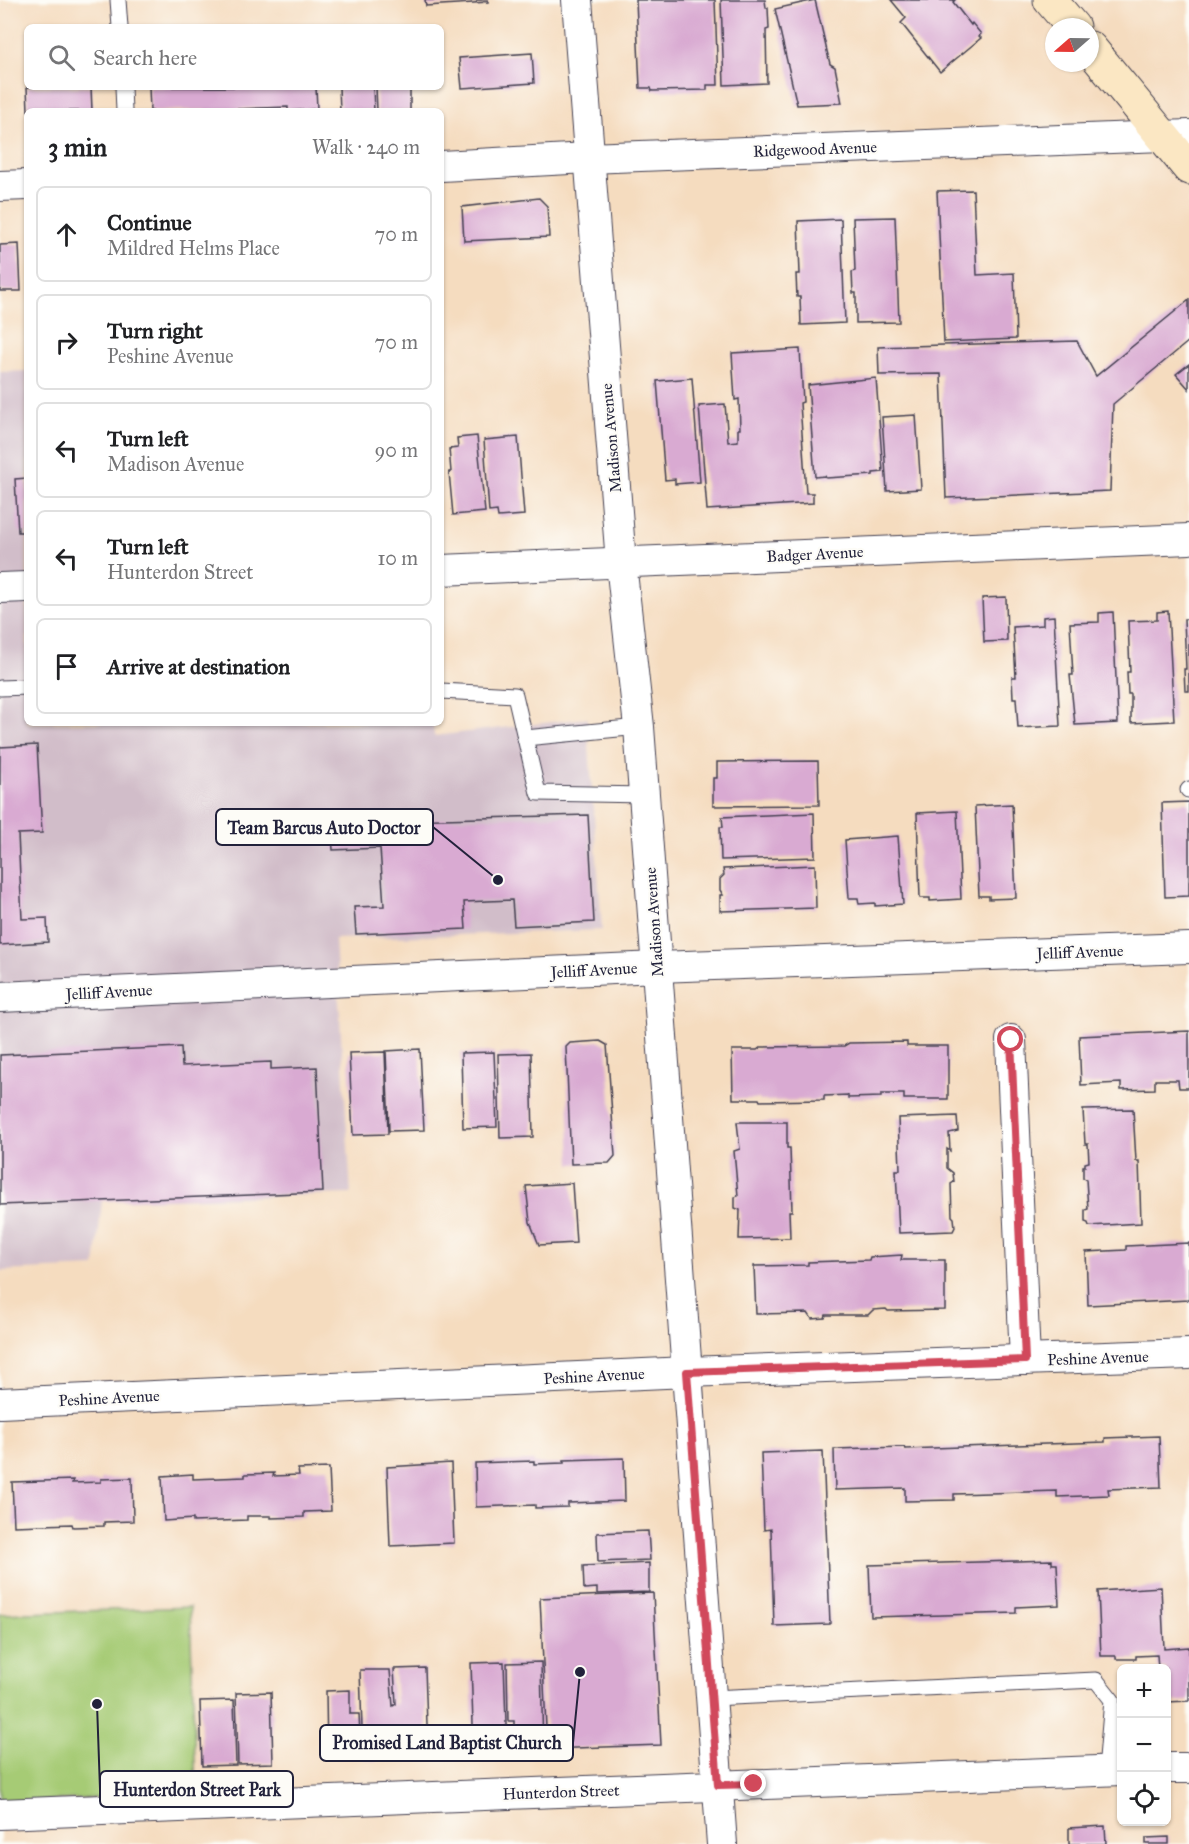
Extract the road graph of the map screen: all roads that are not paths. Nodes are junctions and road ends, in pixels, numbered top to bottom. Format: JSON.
{"nodes":[{"id":1,"x":118,"y":0,"type":"edge"},
{"id":2,"x":577,"y":0,"type":"edge"},
{"id":3,"x":1050,"y":0,"type":"edge"},
{"id":4,"x":1065,"y":18,"type":"edge"},
{"id":5,"x":120,"y":24,"type":"edge"},
{"id":6,"x":1099,"y":57,"type":"edge"},
{"id":7,"x":123,"y":90,"type":"edge"},
{"id":8,"x":124,"y":108,"type":"edge"},
{"id":9,"x":1176,"y":136,"type":"edge"},
{"id":10,"x":588,"y":158,"type":"junction"},
{"id":11,"x":444,"y":166,"type":"edge"},
{"id":12,"x":1189,"y":168,"type":"edge"},
{"id":13,"x":24,"y":185,"type":"edge"},
{"id":14,"x":0,"y":186,"type":"edge"},
{"id":15,"x":1189,"y":539,"type":"edge"},
{"id":16,"x":621,"y":563,"type":"junction"},
{"id":17,"x":444,"y":570,"type":"edge"},
{"id":18,"x":24,"y":587,"type":"edge"},
{"id":19,"x":0,"y":588,"type":"edge"},
{"id":20,"x":24,"y":687,"type":"edge"},
{"id":21,"x":0,"y":688,"type":"edge"},
{"id":22,"x":444,"y":691,"type":"edge"},
{"id":23,"x":639,"y":727,"type":"junction"},
{"id":24,"x":525,"y":738,"type":"junction"},
{"id":25,"x":644,"y":795,"type":"junction"},
{"id":26,"x":1189,"y":948,"type":"edge"},
{"id":27,"x":657,"y":967,"type":"junction"},
{"id":28,"x":0,"y":997,"type":"edge"},
{"id":29,"x":1011,"y":1040,"type":"dead end"},
{"id":30,"x":1189,"y":1354,"type":"edge"},
{"id":31,"x":1025,"y":1360,"type":"junction"},
{"id":32,"x":687,"y":1372,"type":"junction"},
{"id":33,"x":0,"y":1403,"type":"edge"},
{"id":34,"x":711,"y":1698,"type":"junction"},
{"id":35,"x":1171,"y":1768,"type":"edge"},
{"id":36,"x":1189,"y":1768,"type":"edge"},
{"id":37,"x":1114,"y":1770,"type":"edge"},
{"id":38,"x":718,"y":1785,"type":"junction"},
{"id":39,"x":0,"y":1814,"type":"edge"},
{"id":40,"x":722,"y":1844,"type":"edge"}],
"edges":[{"from":1,"to":5,"type":"lane"},
{"from":2,"to":10,"type":"street","name":"Madison Avenue"},
{"from":3,"to":4,"type":"main road"},
{"from":6,"to":9,"type":"main road"},
{"from":7,"to":8,"type":"lane"},
{"from":9,"to":10,"type":"street","name":"Ridgewood Avenue"},
{"from":9,"to":12,"type":"main road"},
{"from":10,"to":11,"type":"street","name":"Ridgewood Avenue"},
{"from":10,"to":16,"type":"street","name":"Madison Avenue"},
{"from":13,"to":14,"type":"street"},
{"from":15,"to":16,"type":"street","name":"Badger Avenue"},
{"from":16,"to":17,"type":"street","name":"Badger Avenue"},
{"from":16,"to":23,"type":"street","name":"Madison Avenue"},
{"from":18,"to":19,"type":"street"},
{"from":20,"to":21,"type":"lane"},
{"from":22,"to":24,"type":"lane"},
{"from":23,"to":24,"type":"lane"},
{"from":23,"to":25,"type":"street","name":"Madison Avenue"},
{"from":24,"to":25,"type":"lane"},
{"from":25,"to":27,"type":"street","name":"Madison Avenue"},
{"from":26,"to":27,"type":"street","name":"Jelliff Avenue"},
{"from":27,"to":28,"type":"street","name":"Jelliff Avenue"},
{"from":27,"to":32,"type":"street","name":"Madison Avenue"},
{"from":29,"to":31,"type":"street"},
{"from":30,"to":31,"type":"street","name":"Peshine Avenue"},
{"from":31,"to":32,"type":"street","name":"Peshine Avenue"},
{"from":32,"to":33,"type":"street","name":"Peshine Avenue"},
{"from":32,"to":34,"type":"street","name":"Madison Avenue"},
{"from":34,"to":37,"type":"lane"},
{"from":34,"to":38,"type":"street","name":"Madison Avenue"},
{"from":35,"to":36,"type":"street"},
{"from":37,"to":38,"type":"street","name":"Hunterdon Street"},
{"from":38,"to":39,"type":"street","name":"Hunterdon Street"},
{"from":38,"to":40,"type":"street","name":"Madison Avenue"}]}
